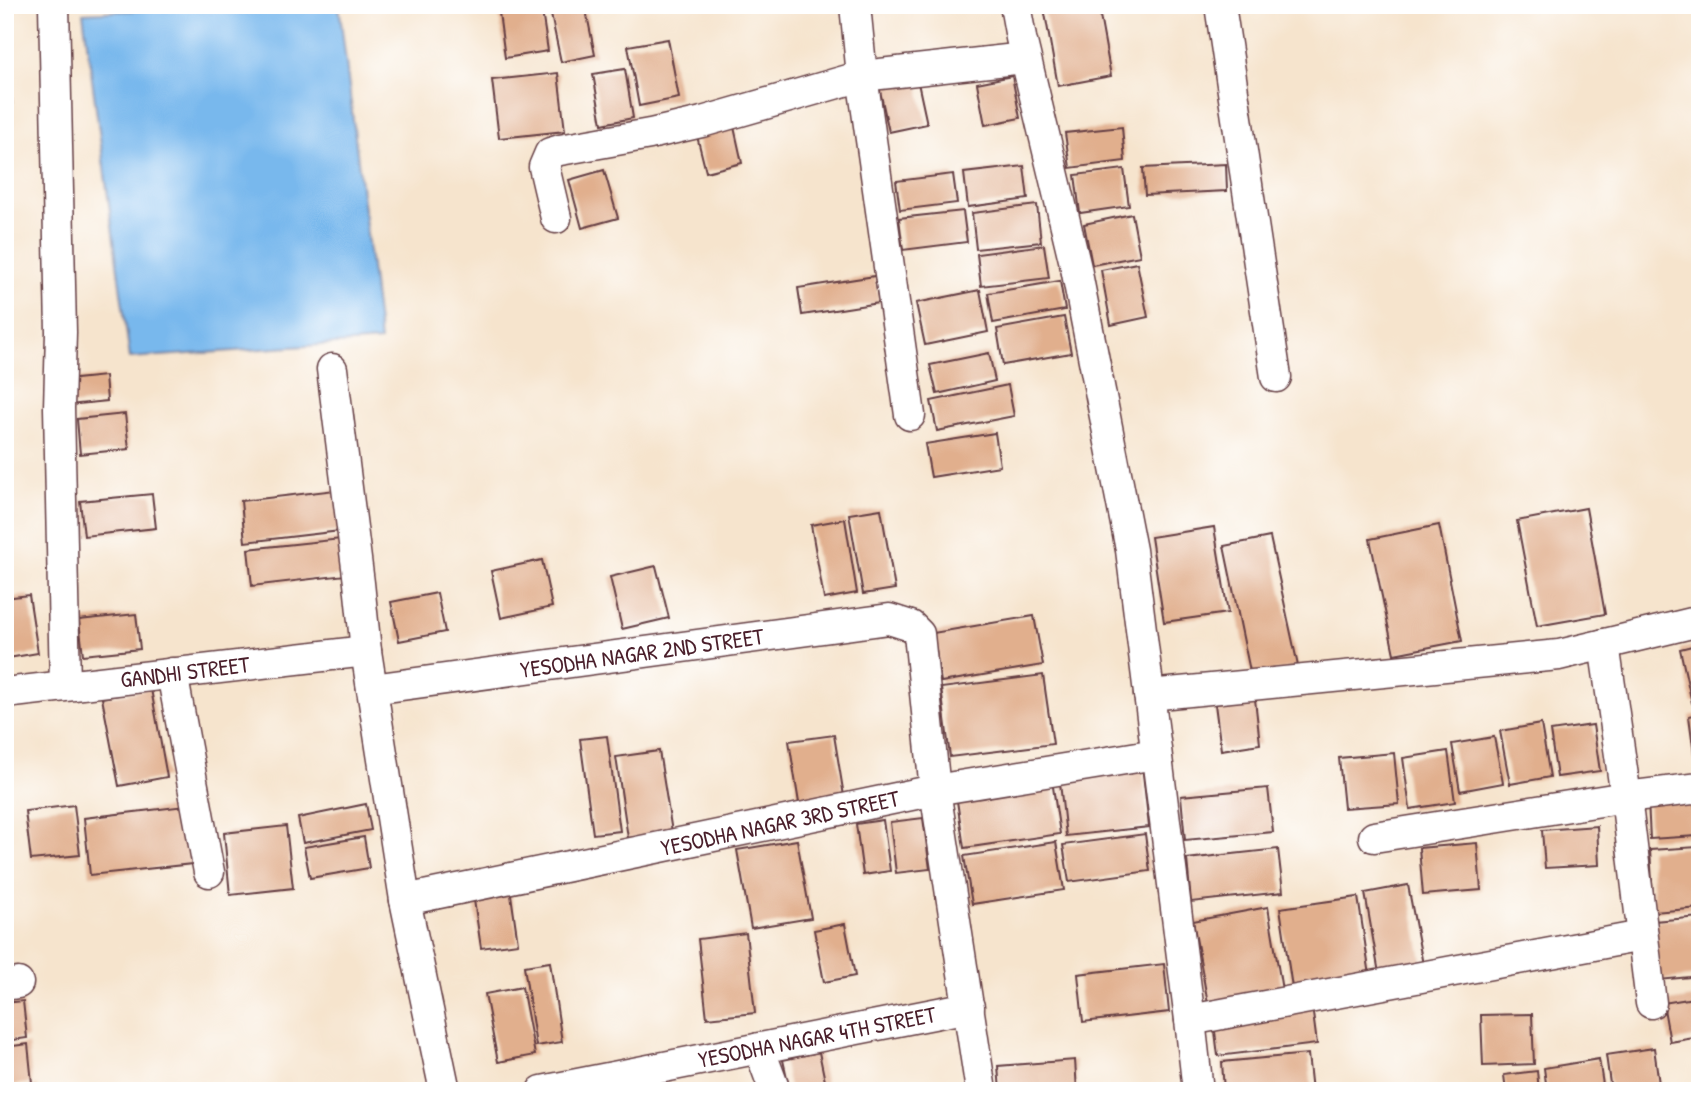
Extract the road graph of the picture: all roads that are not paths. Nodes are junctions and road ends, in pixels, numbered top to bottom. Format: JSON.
{"nodes":[{"id":1,"x":54,"y":5,"type":"edge"},
{"id":2,"x":855,"y":5,"type":"edge"},
{"id":3,"x":1015,"y":5,"type":"edge"},
{"id":4,"x":1220,"y":5,"type":"edge"},
{"id":5,"x":1025,"y":58,"type":"junction"},
{"id":6,"x":862,"y":76,"type":"junction"},
{"id":7,"x":556,"y":218,"type":"dead end"},
{"id":8,"x":332,"y":369,"type":"dead end"},
{"id":9,"x":1276,"y":377,"type":"dead end"},
{"id":10,"x":909,"y":415,"type":"dead end"},
{"id":11,"x":1700,"y":621,"type":"edge"},
{"id":12,"x":1604,"y":644,"type":"junction"},
{"id":13,"x":366,"y":651,"type":"junction"},
{"id":14,"x":172,"y":673,"type":"junction"},
{"id":15,"x":65,"y":685,"type":"junction"},
{"id":16,"x":372,"y":689,"type":"junction"},
{"id":17,"x":5,"y":693,"type":"edge"},
{"id":18,"x":1149,"y":695,"type":"junction"},
{"id":19,"x":1156,"y":754,"type":"junction"},
{"id":20,"x":1700,"y":788,"type":"edge"},
{"id":21,"x":935,"y":790,"type":"junction"},
{"id":22,"x":1626,"y":797,"type":"junction"},
{"id":23,"x":1374,"y":837,"type":"dead end"},
{"id":24,"x":209,"y":872,"type":"dead end"},
{"id":25,"x":405,"y":900,"type":"junction"},
{"id":26,"x":1642,"y":936,"type":"junction"},
{"id":27,"x":1651,"y":1003,"type":"dead end"},
{"id":28,"x":969,"y":1007,"type":"junction"},
{"id":29,"x":1190,"y":1020,"type":"junction"},
{"id":30,"x":759,"y":1048,"type":"junction"},
{"id":31,"x":445,"y":1091,"type":"edge"},
{"id":32,"x":542,"y":1091,"type":"edge"},
{"id":33,"x":775,"y":1091,"type":"edge"},
{"id":34,"x":981,"y":1091,"type":"edge"},
{"id":35,"x":1198,"y":1091,"type":"edge"}],
"edges":[{"from":1,"to":15,"type":"street"},
{"from":2,"to":6,"type":"street"},
{"from":3,"to":5,"type":"street"},
{"from":4,"to":9,"type":"street"},
{"from":5,"to":6,"type":"street"},
{"from":5,"to":18,"type":"street"},
{"from":6,"to":7,"type":"street"},
{"from":6,"to":10,"type":"street"},
{"from":8,"to":13,"type":"street"},
{"from":11,"to":12,"type":"street"},
{"from":12,"to":18,"type":"street"},
{"from":12,"to":22,"type":"street"},
{"from":13,"to":14,"type":"street","name":"GANDHI STREET"},
{"from":13,"to":16,"type":"street"},
{"from":14,"to":15,"type":"street","name":"GANDHI STREET"},
{"from":14,"to":24,"type":"street"},
{"from":15,"to":17,"type":"street","name":"GANDHI STREET"},
{"from":16,"to":21,"type":"street","name":"YESODHA NAGAR 2ND STREET"},
{"from":16,"to":25,"type":"street"},
{"from":18,"to":19,"type":"street"},
{"from":19,"to":21,"type":"street","name":"YESODHA NAGAR 3RD STREET"},
{"from":19,"to":29,"type":"street"},
{"from":20,"to":22,"type":"street"},
{"from":21,"to":25,"type":"street","name":"YESODHA NAGAR 3RD STREET"},
{"from":21,"to":28,"type":"street"},
{"from":22,"to":23,"type":"street"},
{"from":22,"to":26,"type":"street"},
{"from":25,"to":31,"type":"street"},
{"from":26,"to":27,"type":"street"},
{"from":26,"to":29,"type":"street"},
{"from":28,"to":30,"type":"street","name":"YESODHA NAGAR 4TH STREET"},
{"from":28,"to":34,"type":"street"},
{"from":29,"to":35,"type":"street"},
{"from":30,"to":32,"type":"street","name":"YESODHA NAGAR 4TH STREET"},
{"from":30,"to":33,"type":"street"}]}
